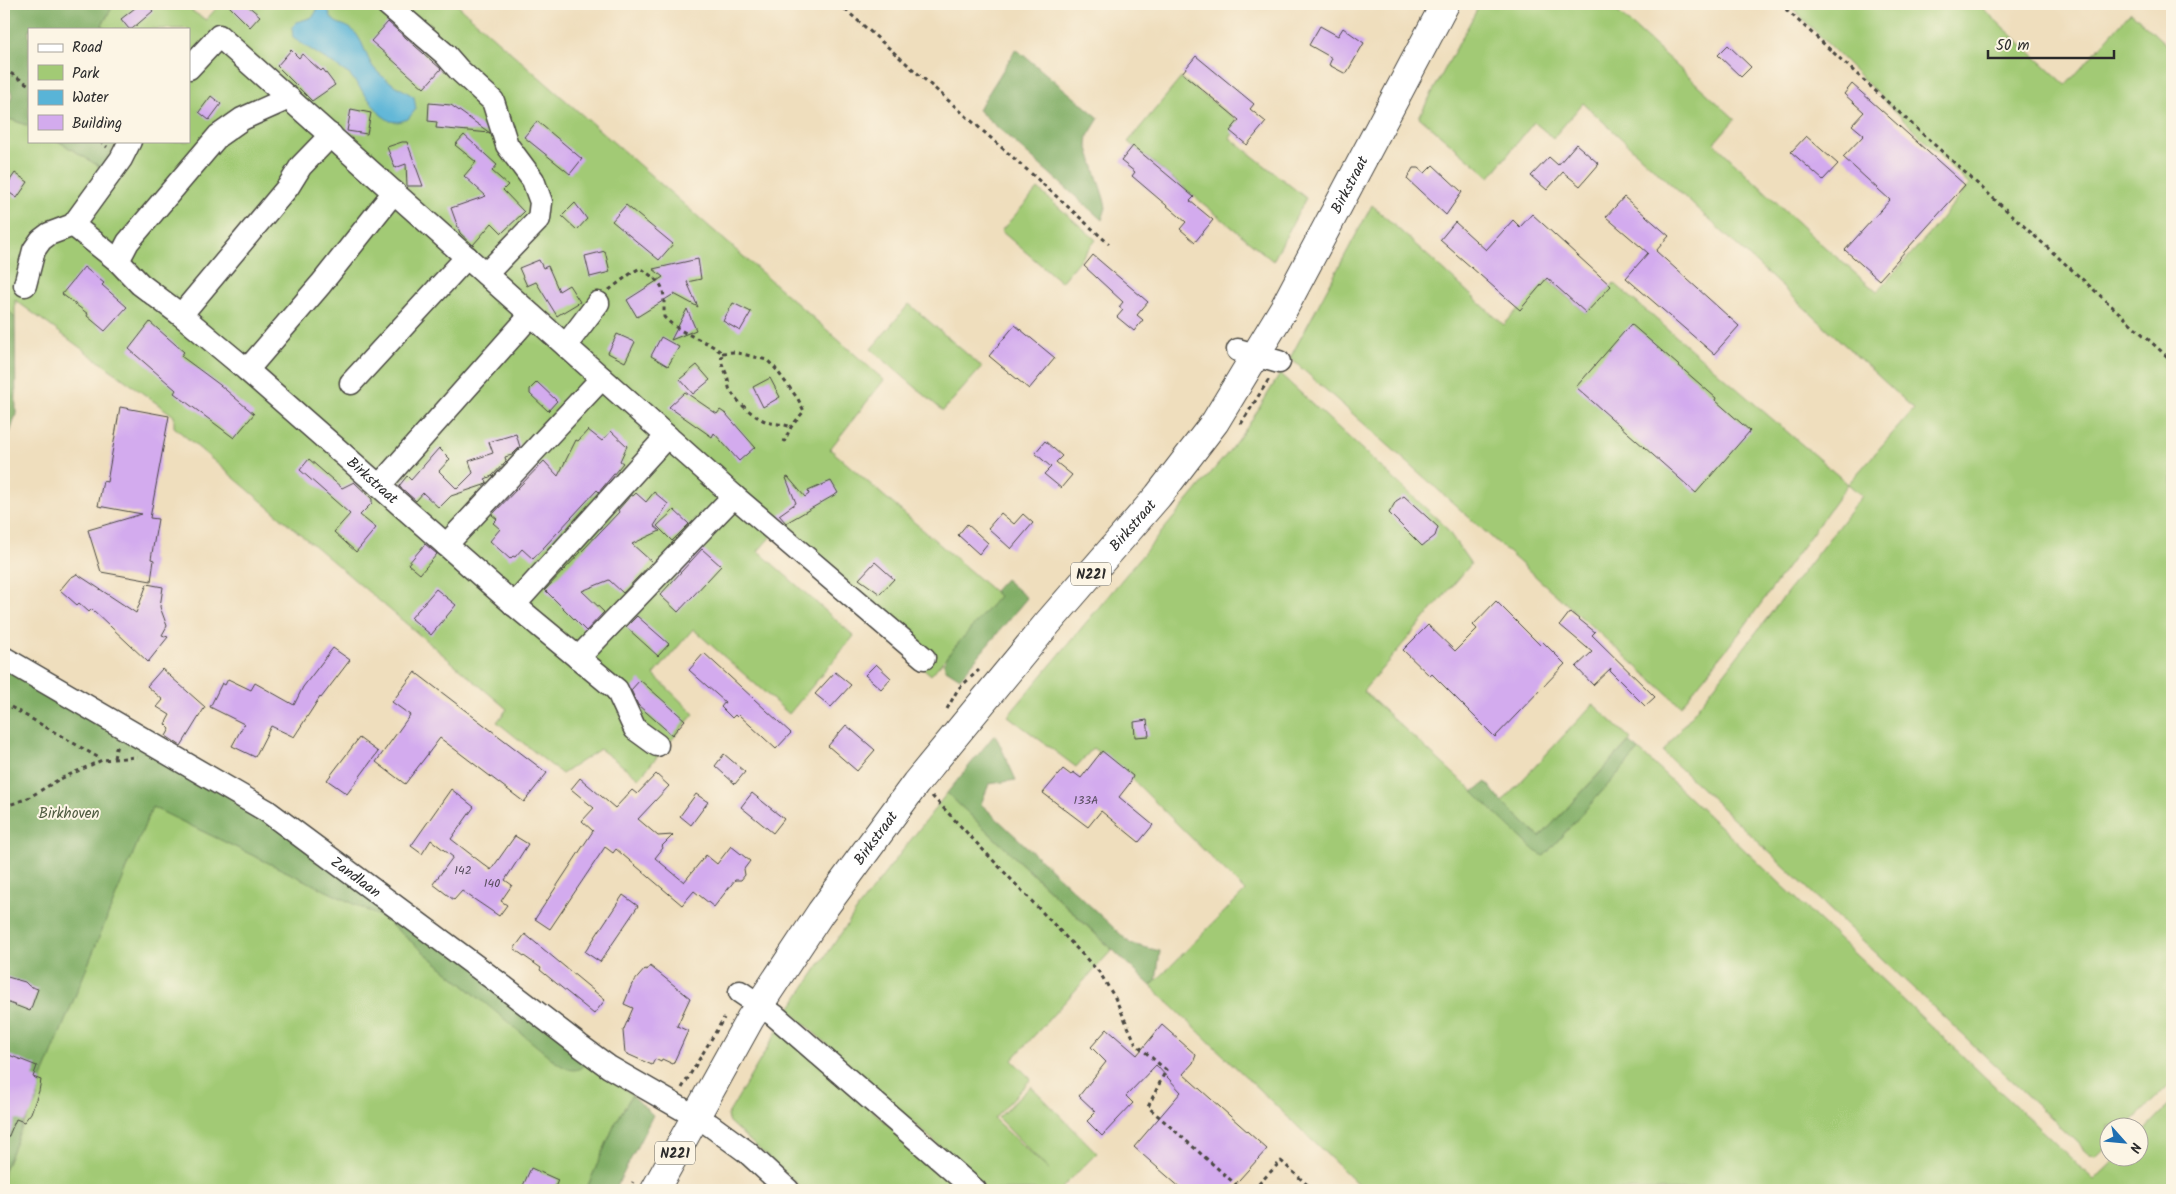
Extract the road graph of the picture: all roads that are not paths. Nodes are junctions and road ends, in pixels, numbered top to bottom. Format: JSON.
{"nodes":[{"id":1,"x":388,"y":4,"type":"edge"},
{"id":2,"x":1445,"y":4,"type":"edge"},
{"id":3,"x":190,"y":67,"type":"edge"},
{"id":4,"x":289,"y":98,"type":"junction"},
{"id":5,"x":331,"y":136,"type":"junction"},
{"id":6,"x":129,"y":142,"type":"edge"},
{"id":7,"x":394,"y":192,"type":"junction"},
{"id":8,"x":73,"y":225,"type":"junction"},
{"id":9,"x":467,"y":257,"type":"junction"},
{"id":10,"x":118,"y":261,"type":"junction"},
{"id":11,"x":486,"y":274,"type":"junction"},
{"id":12,"x":25,"y":285,"type":"dead end"},
{"id":13,"x":598,"y":303,"type":"road end"},
{"id":14,"x":181,"y":315,"type":"junction"},
{"id":15,"x":531,"y":315,"type":"junction"},
{"id":16,"x":566,"y":345,"type":"junction"},
{"id":17,"x":247,"y":370,"type":"junction"},
{"id":18,"x":602,"y":378,"type":"junction"},
{"id":19,"x":351,"y":383,"type":"dead end"},
{"id":20,"x":667,"y":436,"type":"junction"},
{"id":21,"x":380,"y":486,"type":"junction"},
{"id":22,"x":734,"y":496,"type":"junction"},
{"id":23,"x":446,"y":544,"type":"junction"},
{"id":24,"x":514,"y":605,"type":"junction"},
{"id":25,"x":4,"y":658,"type":"edge"},
{"id":26,"x":578,"y":658,"type":"junction"},
{"id":27,"x":924,"y":658,"type":"dead end"},
{"id":28,"x":658,"y":745,"type":"dead end"},
{"id":29,"x":749,"y":998,"type":"junction"},
{"id":30,"x":684,"y":1111,"type":"junction"},
{"id":31,"x":655,"y":1190,"type":"edge"},
{"id":32,"x":788,"y":1190,"type":"edge"},
{"id":33,"x":975,"y":1190,"type":"edge"}],
"edges":[{"from":1,"to":11,"type":"street"},
{"from":2,"to":29,"type":"main road","name":"Birkstraat","number":"N221"},
{"from":3,"to":4,"type":"street"},
{"from":4,"to":5,"type":"street"},
{"from":4,"to":10,"type":"street"},
{"from":5,"to":7,"type":"street"},
{"from":5,"to":14,"type":"street"},
{"from":6,"to":8,"type":"street"},
{"from":7,"to":9,"type":"street"},
{"from":7,"to":17,"type":"street"},
{"from":8,"to":10,"type":"street","name":"Birkstraat"},
{"from":8,"to":12,"type":"street"},
{"from":9,"to":11,"type":"street"},
{"from":9,"to":19,"type":"street"},
{"from":10,"to":14,"type":"street","name":"Birkstraat"},
{"from":11,"to":15,"type":"street"},
{"from":13,"to":16,"type":"street"},
{"from":14,"to":17,"type":"street","name":"Birkstraat"},
{"from":15,"to":16,"type":"street"},
{"from":15,"to":21,"type":"street"},
{"from":16,"to":18,"type":"street"},
{"from":17,"to":21,"type":"street","name":"Birkstraat"},
{"from":18,"to":20,"type":"street"},
{"from":18,"to":23,"type":"street"},
{"from":20,"to":22,"type":"street"},
{"from":20,"to":24,"type":"street"},
{"from":21,"to":23,"type":"street","name":"Birkstraat"},
{"from":22,"to":26,"type":"street"},
{"from":22,"to":27,"type":"street"},
{"from":23,"to":24,"type":"street","name":"Birkstraat"},
{"from":24,"to":26,"type":"street","name":"Birkstraat"},
{"from":25,"to":30,"type":"street","name":"Zandlaan"},
{"from":26,"to":28,"type":"street","name":"Birkstraat"},
{"from":29,"to":30,"type":"main road","name":"Birkstraat","number":"N221"},
{"from":29,"to":33,"type":"street"},
{"from":30,"to":31,"type":"main road","name":"Birkstraat","number":"N221"},
{"from":30,"to":32,"type":"street","name":"Zandlaan"}]}
